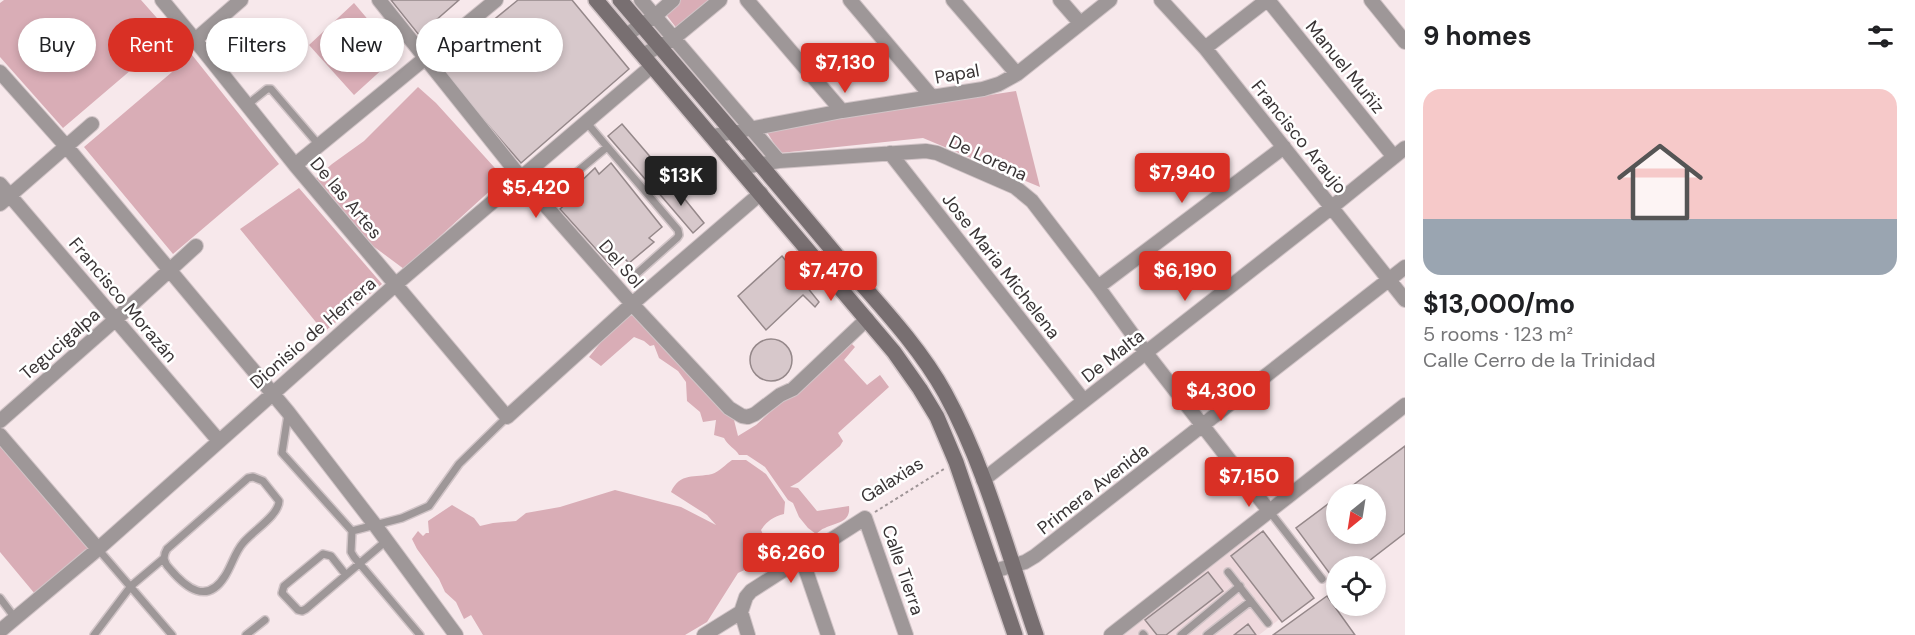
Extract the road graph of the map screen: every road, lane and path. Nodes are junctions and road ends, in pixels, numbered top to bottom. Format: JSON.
{"nodes":[{"id":1,"x":162,"y":0,"type":"edge"},
{"id":2,"x":241,"y":0,"type":"edge"},
{"id":3,"x":379,"y":0,"type":"edge"},
{"id":4,"x":496,"y":0,"type":"edge"},
{"id":5,"x":596,"y":0,"type":"edge"},
{"id":6,"x":620,"y":0,"type":"edge"},
{"id":7,"x":641,"y":0,"type":"edge"},
{"id":8,"x":673,"y":0,"type":"edge"},
{"id":9,"x":720,"y":0,"type":"edge"},
{"id":10,"x":747,"y":0,"type":"edge"},
{"id":11,"x":850,"y":0,"type":"edge"},
{"id":12,"x":953,"y":0,"type":"edge"},
{"id":13,"x":1060,"y":0,"type":"edge"},
{"id":14,"x":1110,"y":0,"type":"edge"},
{"id":15,"x":1161,"y":0,"type":"edge"},
{"id":16,"x":1268,"y":0,"type":"edge"},
{"id":17,"x":1371,"y":0,"type":"edge"},
{"id":18,"x":655,"y":16,"type":"junction"},
{"id":19,"x":474,"y":18,"type":"edge"},
{"id":20,"x":1080,"y":24,"type":"junction"},
{"id":21,"x":642,"y":25,"type":"junction"},
{"id":22,"x":626,"y":35,"type":"junction"},
{"id":23,"x":674,"y":38,"type":"junction"},
{"id":24,"x":195,"y":39,"type":"junction"},
{"id":25,"x":1405,"y":42,"type":"edge"},
{"id":26,"x":660,"y":46,"type":"junction"},
{"id":27,"x":416,"y":47,"type":"edge"},
{"id":28,"x":1205,"y":48,"type":"junction"},
{"id":29,"x":648,"y":60,"type":"junction"},
{"id":30,"x":416,"y":66,"type":"edge"},
{"id":31,"x":0,"y":72,"type":"edge"},
{"id":32,"x":436,"y":72,"type":"edge"},
{"id":33,"x":1017,"y":74,"type":"junction"},
{"id":34,"x":932,"y":97,"type":"junction"},
{"id":35,"x":247,"y":105,"type":"junction"},
{"id":36,"x":842,"y":111,"type":"junction"},
{"id":37,"x":587,"y":123,"type":"junction"},
{"id":38,"x":92,"y":124,"type":"dead end"},
{"id":39,"x":752,"y":128,"type":"junction"},
{"id":40,"x":733,"y":133,"type":"junction"},
{"id":41,"x":712,"y":136,"type":"junction"},
{"id":42,"x":319,"y":145,"type":"junction"},
{"id":43,"x":66,"y":146,"type":"junction"},
{"id":44,"x":607,"y":147,"type":"junction"},
{"id":45,"x":1284,"y":147,"type":"junction"},
{"id":46,"x":1399,"y":152,"type":"edge"},
{"id":47,"x":890,"y":153,"type":"junction"},
{"id":48,"x":779,"y":161,"type":"junction"},
{"id":49,"x":761,"y":164,"type":"junction"},
{"id":50,"x":295,"y":165,"type":"junction"},
{"id":51,"x":738,"y":168,"type":"junction"},
{"id":52,"x":522,"y":178,"type":"junction"},
{"id":53,"x":0,"y":184,"type":"edge"},
{"id":54,"x":560,"y":186,"type":"dead end"},
{"id":55,"x":761,"y":193,"type":"junction"},
{"id":56,"x":5,"y":200,"type":"edge"},
{"id":57,"x":1332,"y":207,"type":"junction"},
{"id":58,"x":196,"y":246,"type":"dead end"},
{"id":59,"x":1405,"y":267,"type":"edge"},
{"id":60,"x":169,"y":270,"type":"junction"},
{"id":61,"x":633,"y":277,"type":"dead end"},
{"id":62,"x":1389,"y":280,"type":"junction"},
{"id":63,"x":395,"y":285,"type":"junction"},
{"id":64,"x":1098,"y":287,"type":"junction"},
{"id":65,"x":1405,"y":300,"type":"edge"},
{"id":66,"x":632,"y":304,"type":"junction"},
{"id":67,"x":116,"y":319,"type":"junction"},
{"id":68,"x":867,"y":319,"type":"junction"},
{"id":69,"x":1146,"y":353,"type":"junction"},
{"id":70,"x":272,"y":393,"type":"junction"},
{"id":71,"x":1084,"y":401,"type":"junction"},
{"id":72,"x":1405,"y":405,"type":"edge"},
{"id":73,"x":288,"y":412,"type":"junction"},
{"id":74,"x":507,"y":417,"type":"junction"},
{"id":75,"x":0,"y":420,"type":"edge"},
{"id":76,"x":1203,"y":425,"type":"junction"},
{"id":77,"x":0,"y":435,"type":"edge"},
{"id":78,"x":219,"y":441,"type":"junction"},
{"id":79,"x":956,"y":462,"type":"junction"},
{"id":80,"x":983,"y":480,"type":"junction"},
{"id":81,"x":1270,"y":512,"type":"junction"},
{"id":82,"x":865,"y":518,"type":"junction"},
{"id":83,"x":375,"y":525,"type":"junction"},
{"id":84,"x":352,"y":531,"type":"junction"},
{"id":85,"x":386,"y":541,"type":"junction"},
{"id":86,"x":98,"y":549,"type":"junction"},
{"id":87,"x":163,"y":559,"type":"junction"},
{"id":88,"x":802,"y":559,"type":"junction"},
{"id":89,"x":359,"y":564,"type":"junction"},
{"id":90,"x":1012,"y":566,"type":"junction"},
{"id":91,"x":994,"y":571,"type":"junction"},
{"id":92,"x":1228,"y":572,"type":"dead end"},
{"id":93,"x":346,"y":575,"type":"junction"},
{"id":94,"x":1322,"y":579,"type":"dead end"},
{"id":95,"x":131,"y":586,"type":"junction"},
{"id":96,"x":1240,"y":586,"type":"junction"},
{"id":97,"x":0,"y":598,"type":"edge"},
{"id":98,"x":1251,"y":600,"type":"junction"},
{"id":99,"x":741,"y":612,"type":"junction"},
{"id":100,"x":15,"y":618,"type":"junction"},
{"id":101,"x":265,"y":620,"type":"dead end"},
{"id":102,"x":1268,"y":623,"type":"dead end"},
{"id":103,"x":0,"y":631,"type":"edge"},
{"id":104,"x":94,"y":635,"type":"edge"},
{"id":105,"x":172,"y":635,"type":"edge"},
{"id":106,"x":246,"y":635,"type":"edge"},
{"id":107,"x":420,"y":635,"type":"edge"},
{"id":108,"x":456,"y":635,"type":"edge"},
{"id":109,"x":704,"y":635,"type":"edge"},
{"id":110,"x":748,"y":635,"type":"edge"},
{"id":111,"x":828,"y":635,"type":"edge"},
{"id":112,"x":906,"y":635,"type":"edge"},
{"id":113,"x":1015,"y":635,"type":"edge"},
{"id":114,"x":1036,"y":635,"type":"edge"},
{"id":115,"x":1111,"y":635,"type":"edge"},
{"id":116,"x":1181,"y":635,"type":"edge"},
{"id":117,"x":1207,"y":635,"type":"edge"}],
"edges":[{"from":1,"to":24,"type":"street","name":"De las Artes"},
{"from":2,"to":24,"type":"street"},
{"from":3,"to":27,"type":"street","name":"Del Sol"},
{"from":4,"to":19,"type":"street"},
{"from":5,"to":22,"type":"main road"},
{"from":6,"to":21,"type":"main road"},
{"from":7,"to":18,"type":"street"},
{"from":8,"to":18,"type":"street"},
{"from":9,"to":23,"type":"street","name":"Dionisio de Herrera"},
{"from":10,"to":36,"type":"street"},
{"from":11,"to":34,"type":"street"},
{"from":12,"to":33,"type":"street"},
{"from":13,"to":20,"type":"street"},
{"from":14,"to":20,"type":"street","name":"Papal"},
{"from":15,"to":28,"type":"street","name":"Francisco Araujo"},
{"from":16,"to":28,"type":"street"},
{"from":16,"to":46,"type":"street","name":"Manuel Muñiz"},
{"from":17,"to":25,"type":"street"},
{"from":18,"to":21,"type":"street"},
{"from":18,"to":23,"type":"street"},
{"from":20,"to":33,"type":"street","name":"Papal"},
{"from":21,"to":22,"type":"street"},
{"from":21,"to":26,"type":"main road"},
{"from":22,"to":29,"type":"main road"},
{"from":23,"to":26,"type":"street","name":"Dionisio de Herrera"},
{"from":23,"to":39,"type":"street"},
{"from":24,"to":35,"type":"street","name":"De las Artes"},
{"from":26,"to":29,"type":"street","name":"Dionisio de Herrera"},
{"from":26,"to":40,"type":"main road"},
{"from":28,"to":45,"type":"street","name":"Francisco Araujo"},
{"from":29,"to":37,"type":"street","name":"Dionisio de Herrera"},
{"from":29,"to":41,"type":"main road"},
{"from":30,"to":42,"type":"street"},
{"from":31,"to":43,"type":"street"},
{"from":32,"to":52,"type":"street","name":"Del Sol"},
{"from":33,"to":34,"type":"street","name":"Papal"},
{"from":34,"to":36,"type":"street","name":"Papal"},
{"from":35,"to":42,"type":"lane"},
{"from":35,"to":50,"type":"street","name":"De las Artes"},
{"from":36,"to":39,"type":"street","name":"Papal"},
{"from":37,"to":44,"type":"lane"},
{"from":37,"to":52,"type":"street","name":"Dionisio de Herrera"},
{"from":38,"to":43,"type":"street"},
{"from":39,"to":40,"type":"street","name":"Papal"},
{"from":39,"to":48,"type":"street"},
{"from":40,"to":41,"type":"street","name":"Papal"},
{"from":40,"to":49,"type":"main road"},
{"from":41,"to":51,"type":"main road"},
{"from":42,"to":50,"type":"street"},
{"from":43,"to":56,"type":"street"},
{"from":43,"to":60,"type":"street"},
{"from":44,"to":54,"type":"lane"},
{"from":44,"to":61,"type":"lane"},
{"from":45,"to":57,"type":"street","name":"Francisco Araujo"},
{"from":45,"to":64,"type":"street"},
{"from":46,"to":57,"type":"street","name":"De Malta"},
{"from":47,"to":48,"type":"street","name":"De Lorena"},
{"from":47,"to":64,"type":"street","name":"De Lorena"},
{"from":47,"to":71,"type":"street","name":"Jose Maria Michelena"},
{"from":48,"to":49,"type":"street","name":"De Lorena"},
{"from":49,"to":51,"type":"street","name":"De Lorena"},
{"from":49,"to":80,"type":"main road"},
{"from":50,"to":63,"type":"street","name":"De las Artes"},
{"from":51,"to":55,"type":"main road"},
{"from":52,"to":63,"type":"street","name":"Dionisio de Herrera"},
{"from":52,"to":66,"type":"street","name":"Del Sol"},
{"from":53,"to":56,"type":"street","name":"Francisco Morazán"},
{"from":55,"to":66,"type":"street"},
{"from":55,"to":68,"type":"main road"},
{"from":56,"to":67,"type":"street","name":"Francisco Morazán"},
{"from":57,"to":62,"type":"street","name":"Francisco Araujo"},
{"from":57,"to":69,"type":"street","name":"De Malta"},
{"from":58,"to":60,"type":"street","name":"Tegucigalpa"},
{"from":59,"to":62,"type":"street","name":"Primera Avenida"},
{"from":60,"to":67,"type":"street","name":"Tegucigalpa"},
{"from":60,"to":70,"type":"street"},
{"from":62,"to":65,"type":"street","name":"Francisco Araujo"},
{"from":62,"to":76,"type":"street","name":"Primera Avenida"},
{"from":63,"to":70,"type":"street","name":"Dionisio de Herrera"},
{"from":63,"to":74,"type":"street","name":"De las Artes"},
{"from":64,"to":69,"type":"street","name":"De Lorena"},
{"from":66,"to":68,"type":"street","name":"Del Sol"},
{"from":66,"to":74,"type":"street"},
{"from":67,"to":75,"type":"street","name":"Tegucigalpa"},
{"from":67,"to":78,"type":"street","name":"Francisco Morazán"},
{"from":68,"to":79,"type":"main road"},
{"from":69,"to":71,"type":"street","name":"De Malta"},
{"from":69,"to":76,"type":"street","name":"De Lorena"},
{"from":70,"to":73,"type":"street"},
{"from":70,"to":78,"type":"street","name":"Dionisio de Herrera"},
{"from":71,"to":80,"type":"street","name":"De Malta"},
{"from":72,"to":81,"type":"street"},
{"from":73,"to":83,"type":"street"},
{"from":73,"to":84,"type":"lane"},
{"from":74,"to":83,"type":"lane"},
{"from":76,"to":81,"type":"street","name":"De Lorena"},
{"from":76,"to":90,"type":"street","name":"Primera Avenida"},
{"from":77,"to":86,"type":"street"},
{"from":78,"to":86,"type":"street","name":"Dionisio de Herrera"},
{"from":79,"to":82,"type":"path","name":"Galaxias"},
{"from":79,"to":91,"type":"main road"},
{"from":80,"to":90,"type":"main road"},
{"from":81,"to":94,"type":"lane"},
{"from":81,"to":115,"type":"street"},
{"from":82,"to":88,"type":"street","name":"Galaxias"},
{"from":82,"to":112,"type":"street","name":"Calle Tierra"},
{"from":83,"to":84,"type":"lane"},
{"from":83,"to":85,"type":"street"},
{"from":84,"to":89,"type":"lane"},
{"from":85,"to":89,"type":"lane"},
{"from":85,"to":108,"type":"street"},
{"from":86,"to":95,"type":"lane"},
{"from":86,"to":100,"type":"street","name":"Dionisio de Herrera"},
{"from":87,"to":87,"type":"lane"},
{"from":87,"to":95,"type":"lane"},
{"from":88,"to":99,"type":"street","name":"Galaxias"},
{"from":88,"to":111,"type":"street"},
{"from":89,"to":93,"type":"lane"},
{"from":89,"to":107,"type":"lane"},
{"from":90,"to":91,"type":"street","name":"Primera Avenida"},
{"from":90,"to":114,"type":"main road"},
{"from":91,"to":113,"type":"main road"},
{"from":92,"to":96,"type":"lane"},
{"from":93,"to":93,"type":"lane"},
{"from":95,"to":104,"type":"lane"},
{"from":95,"to":105,"type":"lane"},
{"from":96,"to":98,"type":"lane"},
{"from":96,"to":116,"type":"lane"},
{"from":97,"to":100,"type":"lane"},
{"from":98,"to":102,"type":"lane"},
{"from":98,"to":117,"type":"lane"},
{"from":99,"to":109,"type":"street","name":"Galaxias"},
{"from":99,"to":110,"type":"street"},
{"from":100,"to":103,"type":"street","name":"Dionisio de Herrera"},
{"from":101,"to":106,"type":"lane"}]}
